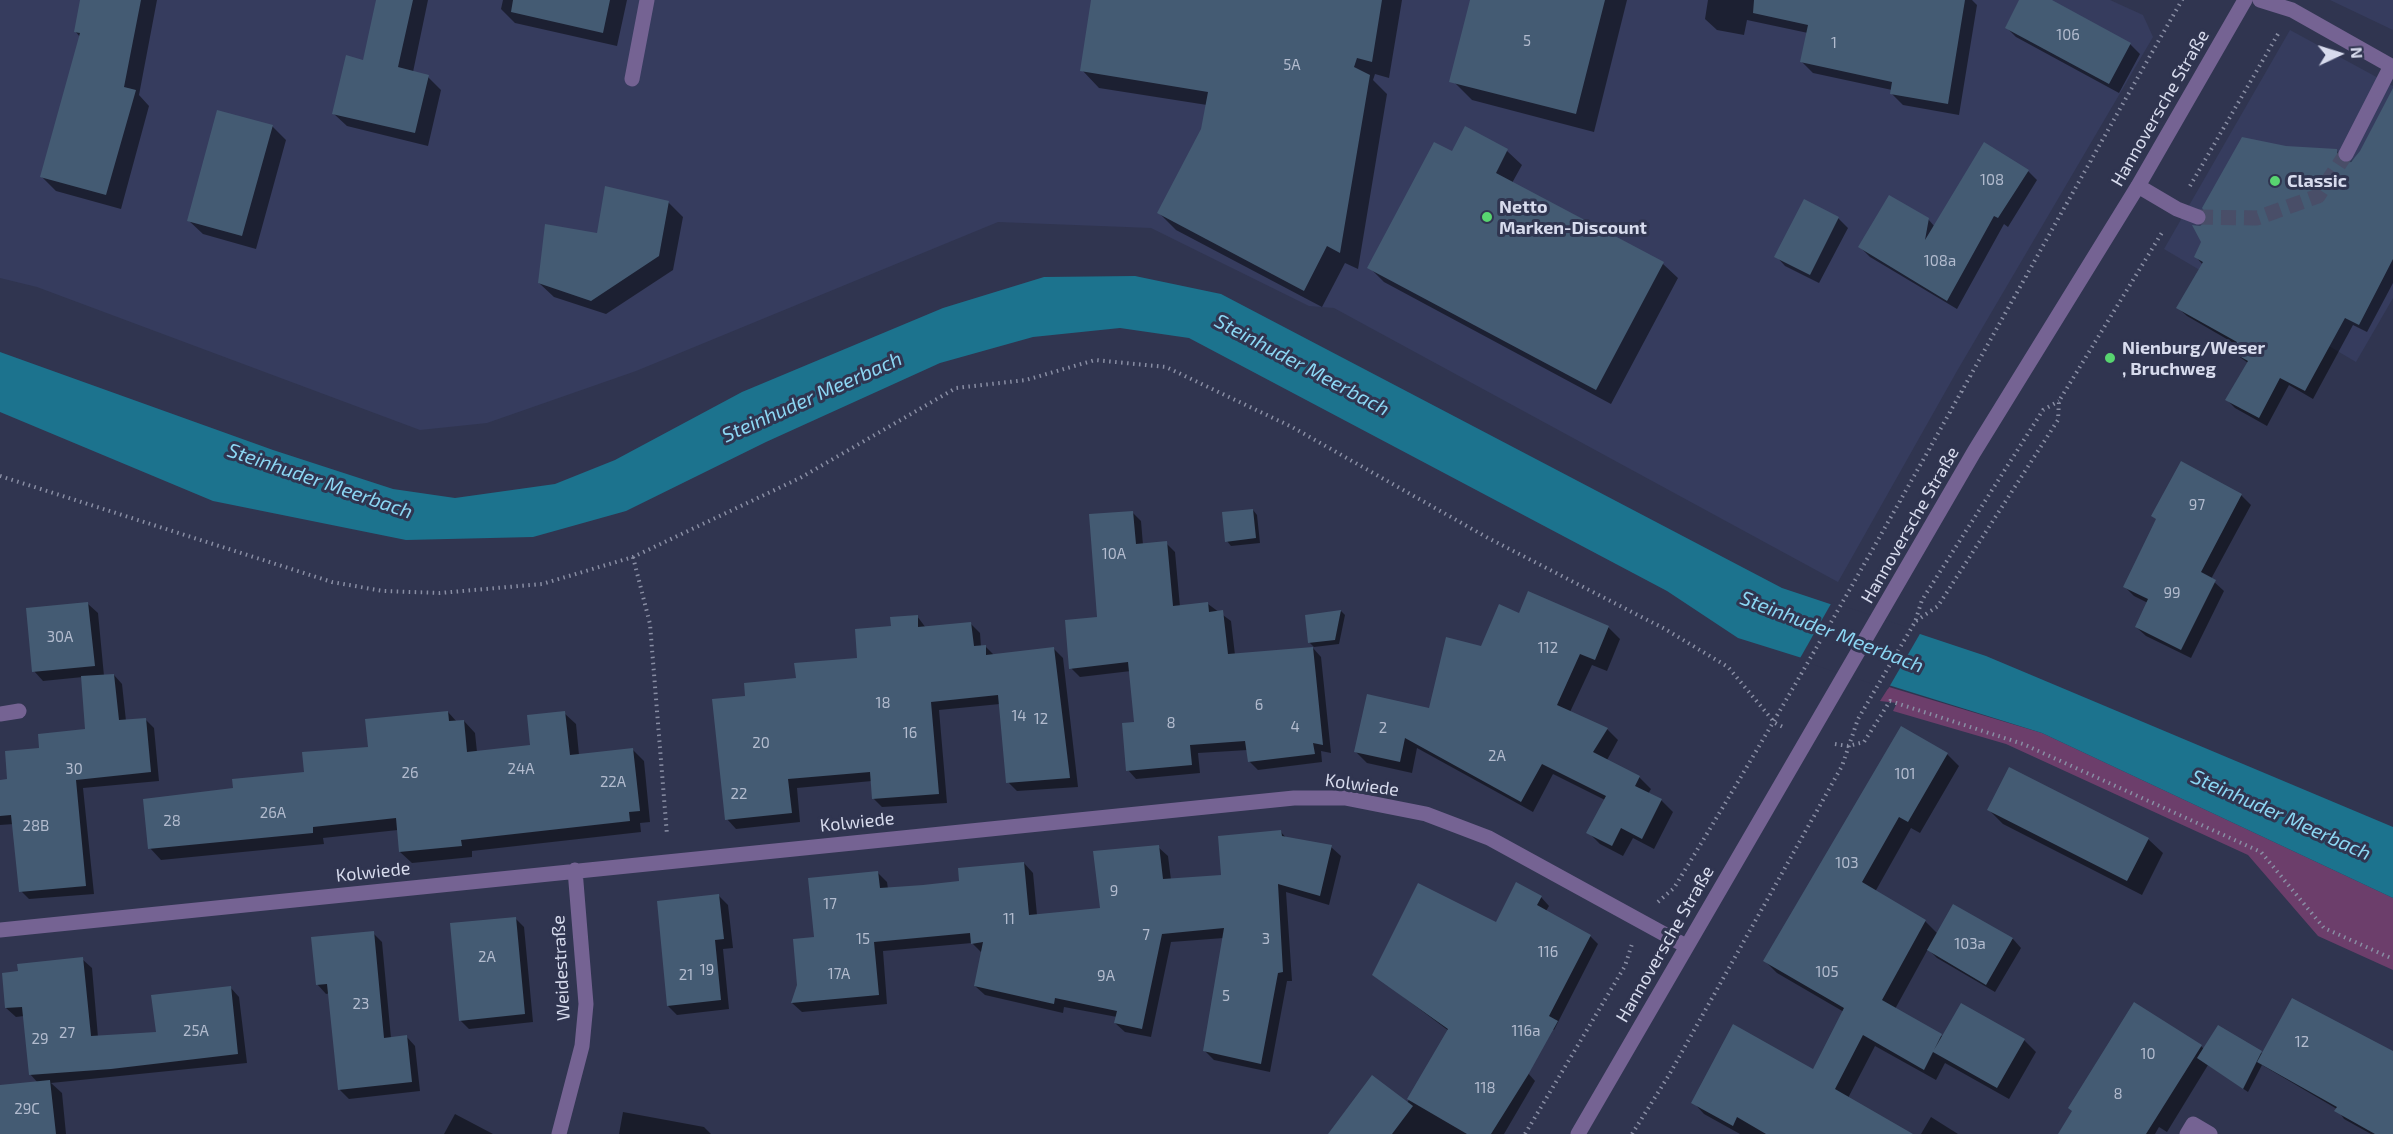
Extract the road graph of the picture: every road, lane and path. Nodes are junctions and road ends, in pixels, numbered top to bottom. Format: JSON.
{"nodes":[{"id":1,"x":648,"y":0,"type":"edge"},
{"id":2,"x":2182,"y":0,"type":"edge"},
{"id":3,"x":2245,"y":0,"type":"edge"},
{"id":4,"x":2260,"y":0,"type":"edge"},
{"id":5,"x":2392,"y":67,"type":"edge"},
{"id":6,"x":632,"y":79,"type":"dead end"},
{"id":7,"x":2346,"y":154,"type":"tunnel mouth"},
{"id":8,"x":2138,"y":186,"type":"junction"},
{"id":9,"x":2198,"y":217,"type":"tunnel mouth"},
{"id":10,"x":0,"y":476,"type":"edge"},
{"id":11,"x":633,"y":557,"type":"junction"},
{"id":12,"x":1915,"y":622,"type":"junction"},
{"id":13,"x":1793,"y":693,"type":"dead end"},
{"id":14,"x":19,"y":711,"type":"dead end"},
{"id":15,"x":0,"y":714,"type":"edge"},
{"id":16,"x":1809,"y":741,"type":"junction"},
{"id":17,"x":1848,"y":746,"type":"junction"},
{"id":18,"x":669,"y":860,"type":"junction"},
{"id":19,"x":575,"y":870,"type":"junction"},
{"id":20,"x":0,"y":930,"type":"edge"},
{"id":21,"x":1686,"y":946,"type":"junction"},
{"id":22,"x":2393,"y":959,"type":"edge"},
{"id":23,"x":559,"y":1134,"type":"edge"},
{"id":24,"x":1578,"y":1134,"type":"edge"},
{"id":25,"x":1632,"y":1134,"type":"edge"},
{"id":26,"x":2187,"y":1134,"type":"edge"},
{"id":27,"x":2210,"y":1134,"type":"edge"}],
"edges":[{"from":1,"to":6,"type":"street"},
{"from":2,"to":13,"type":"path"},
{"from":3,"to":8,"type":"street","name":"Hannoversche Straße"},
{"from":4,"to":5,"type":"street"},
{"from":5,"to":7,"type":"street"},
{"from":8,"to":9,"type":"street"},
{"from":8,"to":16,"type":"street","name":"Hannoversche Straße"},
{"from":10,"to":11,"type":"path"},
{"from":11,"to":16,"type":"path"},
{"from":11,"to":18,"type":"path"},
{"from":12,"to":12,"type":"path"},
{"from":12,"to":17,"type":"path"},
{"from":14,"to":15,"type":"street"},
{"from":16,"to":17,"type":"path"},
{"from":16,"to":21,"type":"street","name":"Hannoversche Straße"},
{"from":17,"to":22,"type":"path"},
{"from":17,"to":25,"type":"path"},
{"from":18,"to":19,"type":"street","name":"Kolwiede"},
{"from":18,"to":21,"type":"street","name":"Kolwiede"},
{"from":19,"to":20,"type":"street","name":"Kolwiede"},
{"from":19,"to":23,"type":"street","name":"Weidestraße"},
{"from":21,"to":24,"type":"street","name":"Hannoversche Straße"},
{"from":26,"to":27,"type":"street"}]}
